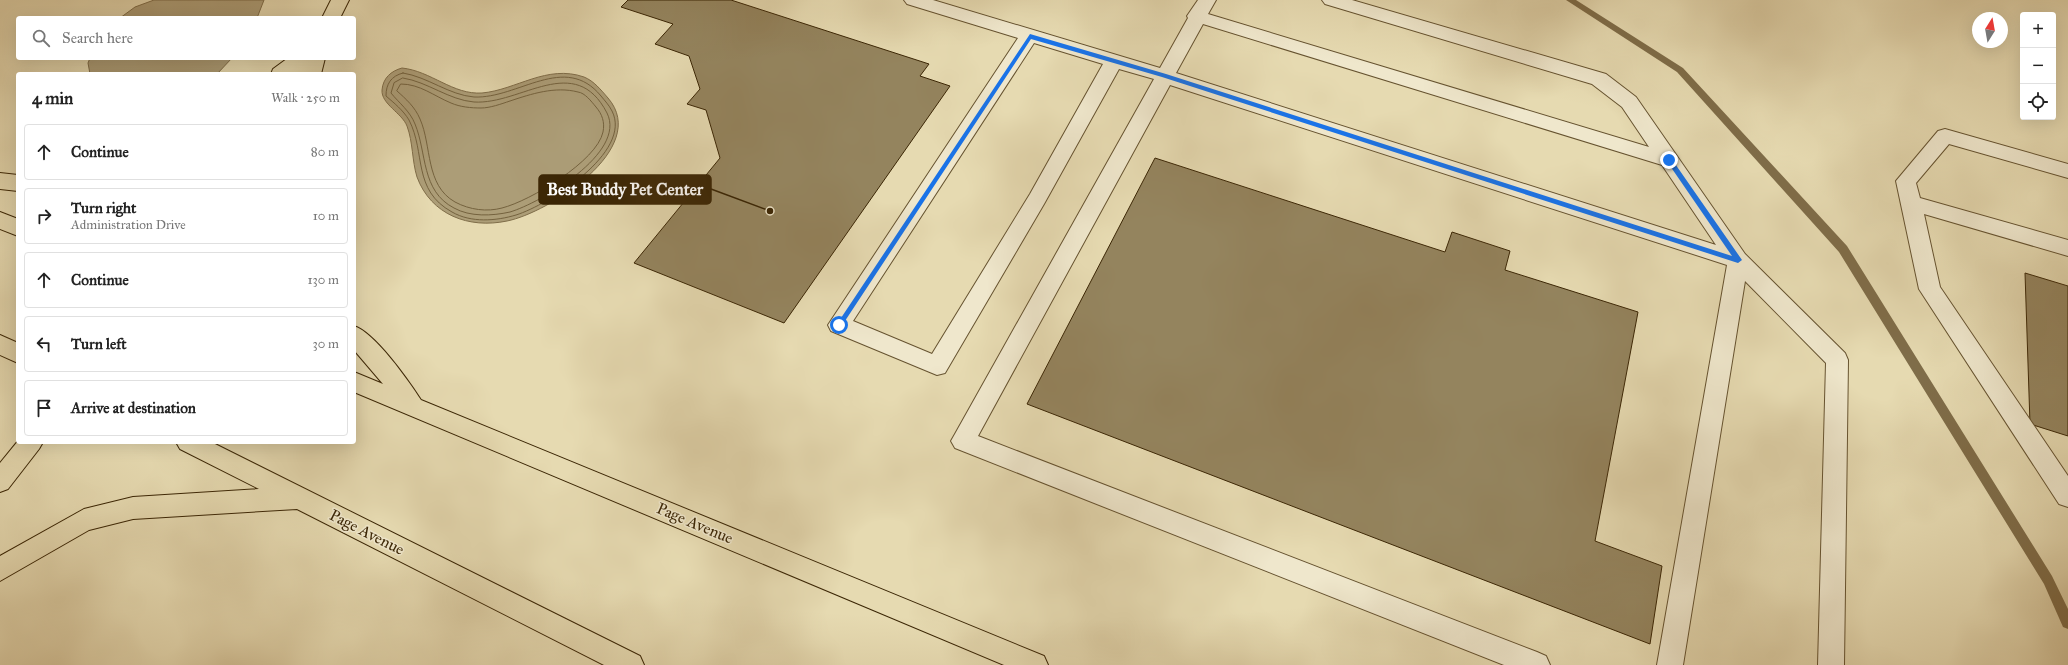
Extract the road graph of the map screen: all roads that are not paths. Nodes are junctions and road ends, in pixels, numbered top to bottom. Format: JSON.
{"nodes":[{"id":1,"x":340,"y":0,"type":"edge"},
{"id":2,"x":913,"y":0,"type":"edge"},
{"id":3,"x":1207,"y":0,"type":"edge"},
{"id":4,"x":1331,"y":0,"type":"edge"},
{"id":5,"x":332,"y":16,"type":"edge"},
{"id":6,"x":1196,"y":16,"type":"junction"},
{"id":7,"x":1030,"y":36,"type":"junction"},
{"id":8,"x":298,"y":60,"type":"edge"},
{"id":9,"x":309,"y":60,"type":"edge"},
{"id":10,"x":316,"y":60,"type":"edge"},
{"id":11,"x":1114,"y":62,"type":"junction"},
{"id":12,"x":283,"y":72,"type":"edge"},
{"id":13,"x":301,"y":72,"type":"edge"},
{"id":14,"x":312,"y":72,"type":"edge"},
{"id":15,"x":1164,"y":76,"type":"junction"},
{"id":16,"x":1669,"y":160,"type":"junction"},
{"id":17,"x":2068,"y":171,"type":"edge"},
{"id":18,"x":0,"y":181,"type":"edge"},
{"id":19,"x":16,"y":182,"type":"edge"},
{"id":20,"x":1911,"y":203,"type":"junction"},
{"id":21,"x":0,"y":220,"type":"edge"},
{"id":22,"x":16,"y":227,"type":"edge"},
{"id":23,"x":2068,"y":248,"type":"edge"},
{"id":24,"x":1738,"y":260,"type":"junction"},
{"id":25,"x":356,"y":337,"type":"edge"},
{"id":26,"x":0,"y":344,"type":"edge"},
{"id":27,"x":16,"y":353,"type":"edge"},
{"id":28,"x":356,"y":383,"type":"edge"},
{"id":29,"x":414,"y":407,"type":"junction"},
{"id":30,"x":29,"y":444,"type":"edge"},
{"id":31,"x":192,"y":444,"type":"edge"},
{"id":32,"x":0,"y":481,"type":"edge"},
{"id":33,"x":2068,"y":496,"type":"edge"},
{"id":34,"x":299,"y":498,"type":"junction"},
{"id":35,"x":0,"y":569,"type":"edge"},
{"id":36,"x":631,"y":665,"type":"edge"},
{"id":37,"x":1036,"y":665,"type":"edge"},
{"id":38,"x":1537,"y":665,"type":"edge"},
{"id":39,"x":1670,"y":665,"type":"edge"},
{"id":40,"x":1831,"y":665,"type":"edge"}],
"edges":[{"from":1,"to":5,"type":"main road"},
{"from":2,"to":7,"type":"street"},
{"from":3,"to":6,"type":"street"},
{"from":4,"to":16,"type":"street"},
{"from":6,"to":15,"type":"street"},
{"from":6,"to":16,"type":"street"},
{"from":7,"to":11,"type":"street"},
{"from":7,"to":11,"type":"street"},
{"from":8,"to":12,"type":"main road"},
{"from":9,"to":13,"type":"main road"},
{"from":10,"to":14,"type":"main road"},
{"from":11,"to":15,"type":"street"},
{"from":15,"to":24,"type":"street"},
{"from":15,"to":38,"type":"street"},
{"from":16,"to":24,"type":"street"},
{"from":17,"to":20,"type":"street"},
{"from":18,"to":19,"type":"main road"},
{"from":20,"to":23,"type":"street"},
{"from":20,"to":33,"type":"street"},
{"from":21,"to":22,"type":"main road"},
{"from":24,"to":39,"type":"street"},
{"from":24,"to":40,"type":"street"},
{"from":25,"to":29,"type":"main road"},
{"from":26,"to":27,"type":"main road"},
{"from":28,"to":29,"type":"main road","name":"Page Avenue"},
{"from":29,"to":37,"type":"main road","name":"Page Avenue"},
{"from":30,"to":32,"type":"main road"},
{"from":31,"to":34,"type":"main road","name":"Page Avenue"},
{"from":34,"to":35,"type":"main road"},
{"from":34,"to":36,"type":"main road","name":"Page Avenue"}]}
